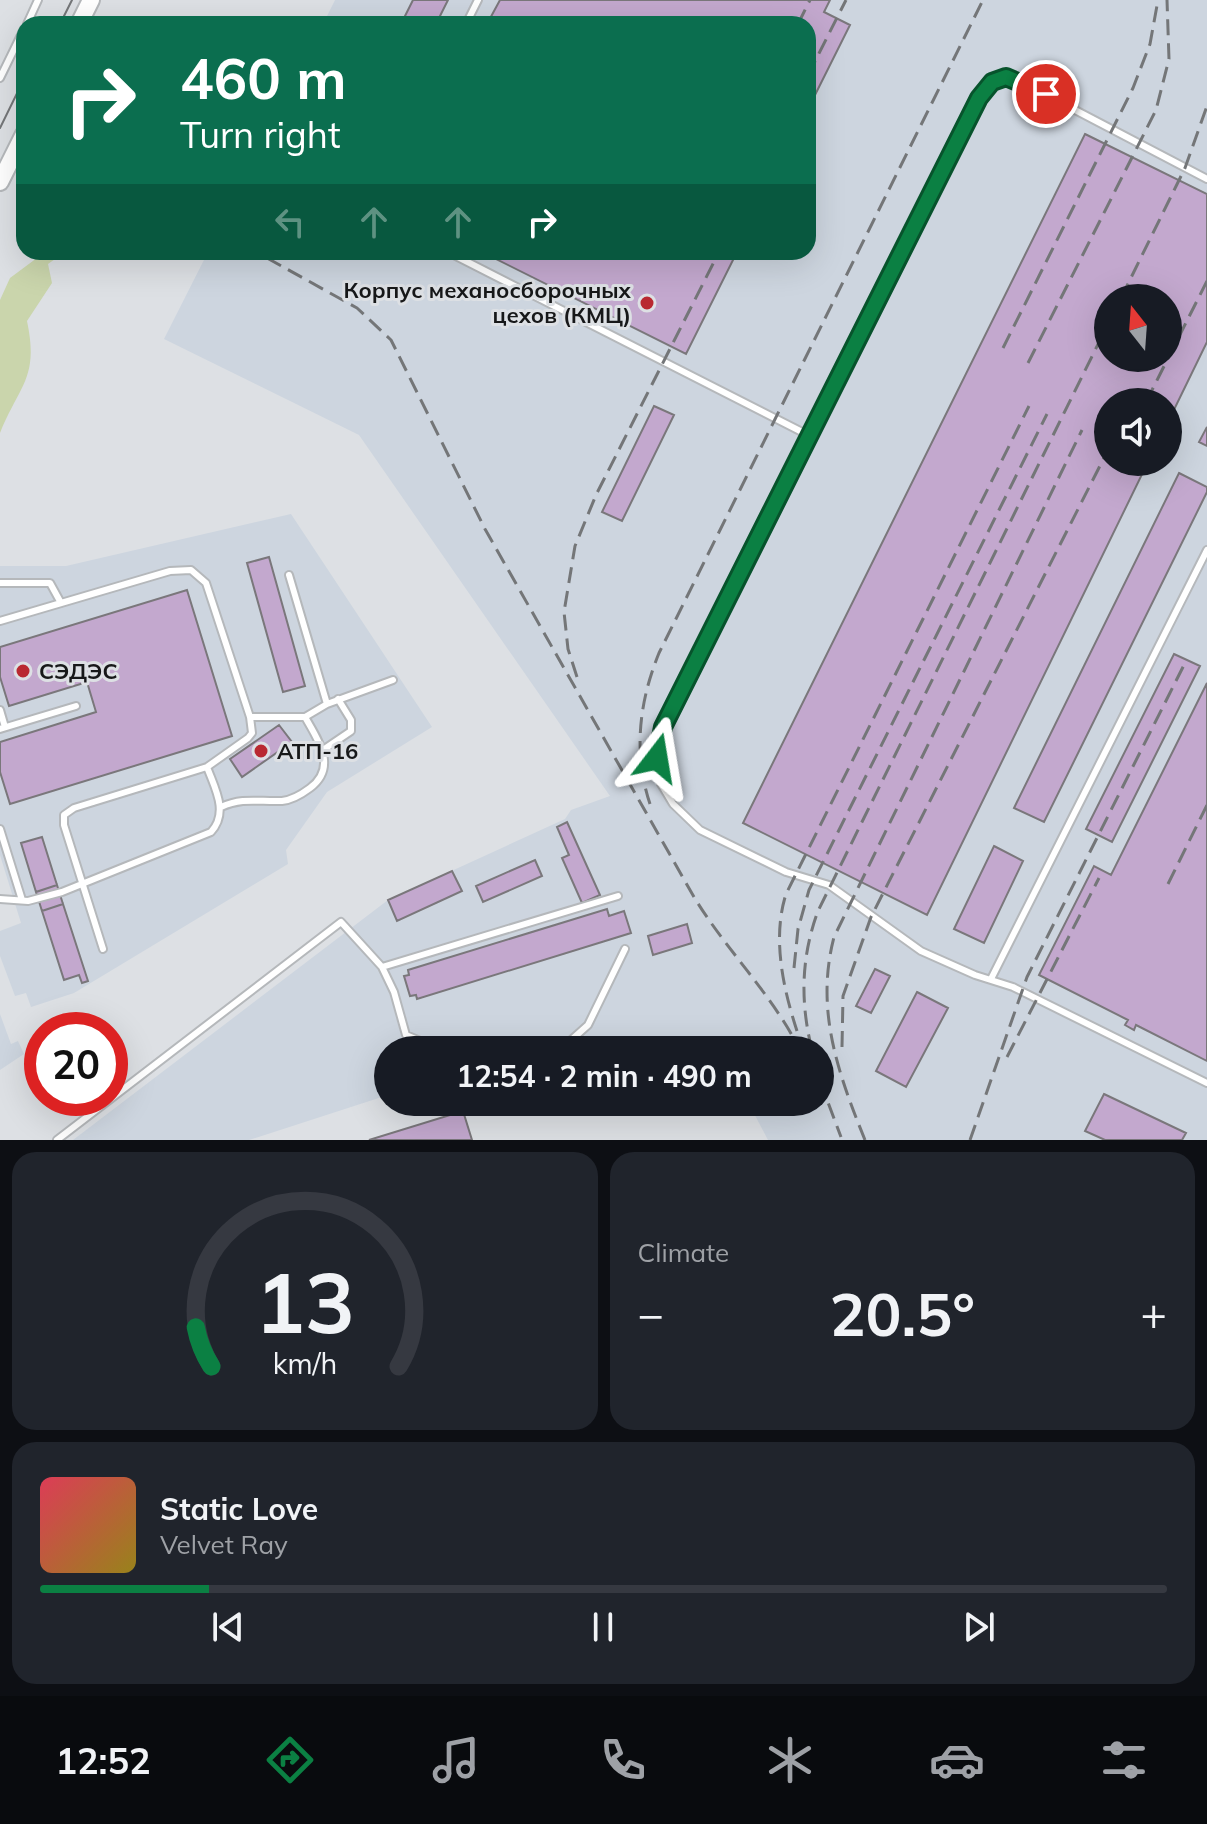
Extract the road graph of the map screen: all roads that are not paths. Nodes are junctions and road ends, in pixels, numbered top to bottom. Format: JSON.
{"nodes":[{"id":1,"x":16,"y":45,"type":"edge"},
{"id":2,"x":0,"y":78,"type":"edge"},
{"id":3,"x":16,"y":150,"type":"edge"},
{"id":4,"x":1207,"y":179,"type":"edge"},
{"id":5,"x":0,"y":182,"type":"edge"},
{"id":6,"x":464,"y":260,"type":"edge"},
{"id":7,"x":808,"y":435,"type":"junction"},
{"id":8,"x":1207,"y":550,"type":"edge"},
{"id":9,"x":289,"y":575,"type":"dead end"},
{"id":10,"x":0,"y":583,"type":"edge"},
{"id":11,"x":61,"y":603,"type":"junction"},
{"id":12,"x":0,"y":621,"type":"edge"},
{"id":13,"x":393,"y":680,"type":"dead end"},
{"id":14,"x":338,"y":699,"type":"junction"},
{"id":15,"x":327,"y":704,"type":"junction"},
{"id":16,"x":76,"y":706,"type":"dead end"},
{"id":17,"x":0,"y":710,"type":"edge"},
{"id":18,"x":250,"y":717,"type":"junction"},
{"id":19,"x":305,"y":717,"type":"junction"},
{"id":20,"x":3,"y":728,"type":"edge"},
{"id":21,"x":323,"y":750,"type":"junction"},
{"id":22,"x":207,"y":767,"type":"junction"},
{"id":23,"x":221,"y":807,"type":"junction"},
{"id":24,"x":0,"y":829,"type":"edge"},
{"id":25,"x":82,"y":884,"type":"junction"},
{"id":26,"x":618,"y":896,"type":"dead end"},
{"id":27,"x":0,"y":899,"type":"edge"},
{"id":28,"x":22,"y":900,"type":"junction"},
{"id":29,"x":103,"y":949,"type":"dead end"},
{"id":30,"x":625,"y":949,"type":"dead end"},
{"id":31,"x":382,"y":967,"type":"junction"},
{"id":32,"x":991,"y":979,"type":"junction"},
{"id":33,"x":408,"y":1036,"type":"edge"},
{"id":34,"x":576,"y":1036,"type":"edge"},
{"id":35,"x":1207,"y":1083,"type":"edge"},
{"id":36,"x":57,"y":1140,"type":"edge"}],
"edges":[{"from":1,"to":2,"type":"lane"},
{"from":3,"to":5,"type":"main road"},
{"from":4,"to":7,"type":"lane"},
{"from":6,"to":7,"type":"lane"},
{"from":7,"to":32,"type":"lane"},
{"from":8,"to":32,"type":"lane"},
{"from":9,"to":15,"type":"lane"},
{"from":10,"to":11,"type":"lane"},
{"from":11,"to":12,"type":"lane"},
{"from":11,"to":18,"type":"lane"},
{"from":13,"to":14,"type":"lane"},
{"from":14,"to":15,"type":"lane"},
{"from":14,"to":21,"type":"lane"},
{"from":15,"to":19,"type":"lane"},
{"from":16,"to":20,"type":"lane"},
{"from":17,"to":20,"type":"lane"},
{"from":18,"to":19,"type":"lane"},
{"from":18,"to":22,"type":"lane"},
{"from":19,"to":21,"type":"lane"},
{"from":21,"to":23,"type":"lane"},
{"from":22,"to":23,"type":"lane"},
{"from":22,"to":25,"type":"lane"},
{"from":23,"to":25,"type":"lane"},
{"from":24,"to":28,"type":"lane"},
{"from":25,"to":28,"type":"lane"},
{"from":25,"to":29,"type":"lane"},
{"from":26,"to":31,"type":"lane"},
{"from":27,"to":28,"type":"lane"},
{"from":30,"to":34,"type":"lane"},
{"from":31,"to":33,"type":"lane"},
{"from":31,"to":36,"type":"lane"},
{"from":32,"to":35,"type":"lane"}]}
